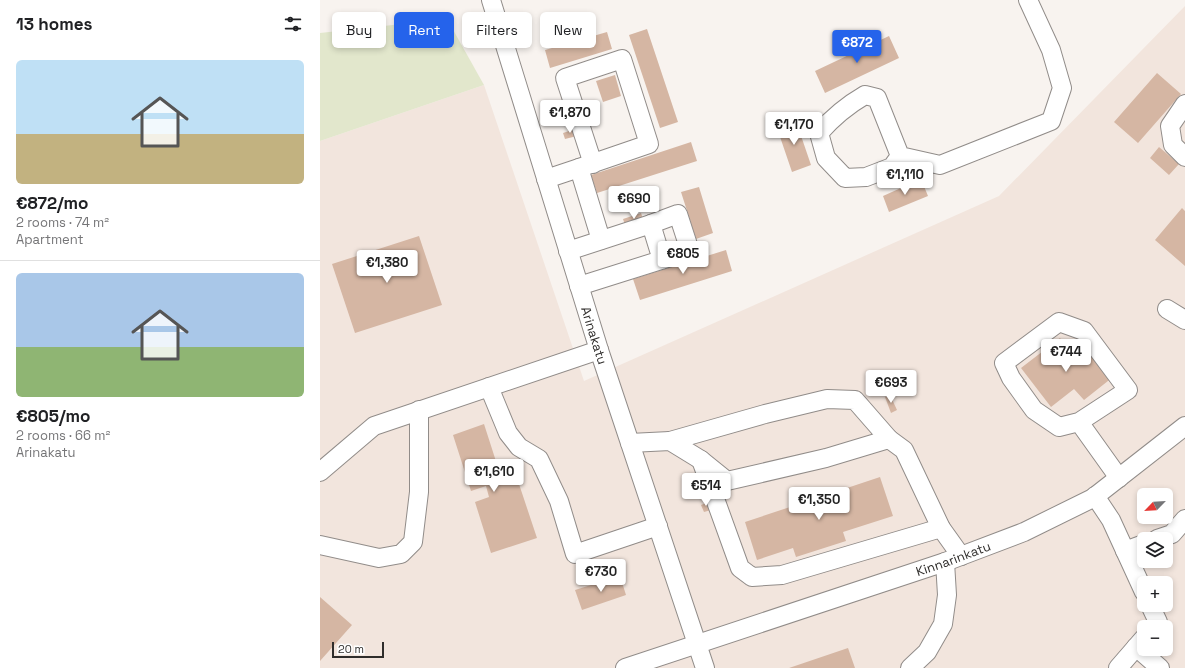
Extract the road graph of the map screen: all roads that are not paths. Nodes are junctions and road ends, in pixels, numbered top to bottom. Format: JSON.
{"nodes":[{"id":1,"x":491,"y":0,"type":"edge"},
{"id":2,"x":1028,"y":0,"type":"edge"},
{"id":3,"x":1185,"y":104,"type":"edge"},
{"id":4,"x":900,"y":156,"type":"junction"},
{"id":5,"x":1185,"y":157,"type":"edge"},
{"id":6,"x":586,"y":166,"type":"junction"},
{"id":7,"x":546,"y":179,"type":"junction"},
{"id":8,"x":651,"y":224,"type":"junction"},
{"id":9,"x":601,"y":240,"type":"junction"},
{"id":10,"x":568,"y":251,"type":"junction"},
{"id":11,"x":662,"y":260,"type":"junction"},
{"id":12,"x":579,"y":286,"type":"junction"},
{"id":13,"x":1167,"y":309,"type":"dead end"},
{"id":14,"x":1185,"y":320,"type":"edge"},
{"id":15,"x":599,"y":350,"type":"junction"},
{"id":16,"x":489,"y":387,"type":"junction"},
{"id":17,"x":419,"y":410,"type":"junction"},
{"id":18,"x":1078,"y":422,"type":"junction"},
{"id":19,"x":1185,"y":426,"type":"edge"},
{"id":20,"x":889,"y":439,"type":"junction"},
{"id":21,"x":670,"y":441,"type":"junction"},
{"id":22,"x":630,"y":443,"type":"junction"},
{"id":23,"x":700,"y":460,"type":"junction"},
{"id":24,"x":320,"y":472,"type":"edge"},
{"id":25,"x":1119,"y":478,"type":"junction"},
{"id":26,"x":1095,"y":496,"type":"junction"},
{"id":27,"x":1185,"y":518,"type":"edge"},
{"id":28,"x":658,"y":526,"type":"junction"},
{"id":29,"x":941,"y":528,"type":"junction"},
{"id":30,"x":1173,"y":533,"type":"edge"},
{"id":31,"x":320,"y":545,"type":"edge"},
{"id":32,"x":1137,"y":547,"type":"edge"},
{"id":33,"x":1125,"y":551,"type":"junction"},
{"id":34,"x":953,"y":559,"type":"junction"},
{"id":35,"x":1137,"y":577,"type":"edge"},
{"id":36,"x":697,"y":644,"type":"junction"},
{"id":37,"x":1137,"y":646,"type":"edge"},
{"id":38,"x":1151,"y":656,"type":"edge"},
{"id":39,"x":624,"y":668,"type":"edge"},
{"id":40,"x":705,"y":668,"type":"edge"},
{"id":41,"x":910,"y":668,"type":"edge"},
{"id":42,"x":1118,"y":668,"type":"edge"},
{"id":43,"x":1160,"y":668,"type":"edge"}],
"edges":[{"from":1,"to":7,"type":"street","name":"Arinakatu"},
{"from":2,"to":4,"type":"street"},
{"from":3,"to":5,"type":"street"},
{"from":4,"to":4,"type":"street"},
{"from":6,"to":6,"type":"street"},
{"from":6,"to":7,"type":"street"},
{"from":6,"to":9,"type":"street"},
{"from":7,"to":10,"type":"street","name":"Arinakatu"},
{"from":8,"to":9,"type":"street"},
{"from":8,"to":11,"type":"street"},
{"from":8,"to":11,"type":"street"},
{"from":9,"to":10,"type":"street"},
{"from":10,"to":12,"type":"street","name":"Arinakatu"},
{"from":11,"to":12,"type":"street"},
{"from":12,"to":15,"type":"street","name":"Arinakatu"},
{"from":13,"to":14,"type":"street"},
{"from":15,"to":16,"type":"street"},
{"from":15,"to":22,"type":"street","name":"Arinakatu"},
{"from":16,"to":17,"type":"street"},
{"from":16,"to":28,"type":"street"},
{"from":17,"to":24,"type":"street"},
{"from":17,"to":31,"type":"street"},
{"from":18,"to":18,"type":"street"},
{"from":18,"to":25,"type":"street"},
{"from":19,"to":25,"type":"street","name":"Kinnarinkatu"},
{"from":20,"to":21,"type":"street"},
{"from":20,"to":23,"type":"street"},
{"from":20,"to":29,"type":"street"},
{"from":21,"to":22,"type":"street"},
{"from":21,"to":23,"type":"street"},
{"from":22,"to":28,"type":"street","name":"Arinakatu"},
{"from":23,"to":29,"type":"street"},
{"from":25,"to":26,"type":"street","name":"Kinnarinkatu"},
{"from":26,"to":33,"type":"street"},
{"from":26,"to":34,"type":"street","name":"Kinnarinkatu"},
{"from":27,"to":30,"type":"street"},
{"from":28,"to":36,"type":"street","name":"Arinakatu"},
{"from":29,"to":34,"type":"street"},
{"from":32,"to":33,"type":"street"},
{"from":33,"to":35,"type":"street"},
{"from":34,"to":36,"type":"street","name":"Kinnarinkatu"},
{"from":34,"to":41,"type":"street"},
{"from":36,"to":39,"type":"street","name":"Kinnarinkatu"},
{"from":36,"to":40,"type":"street","name":"Arinakatu"},
{"from":37,"to":42,"type":"street"},
{"from":38,"to":43,"type":"street"}]}
